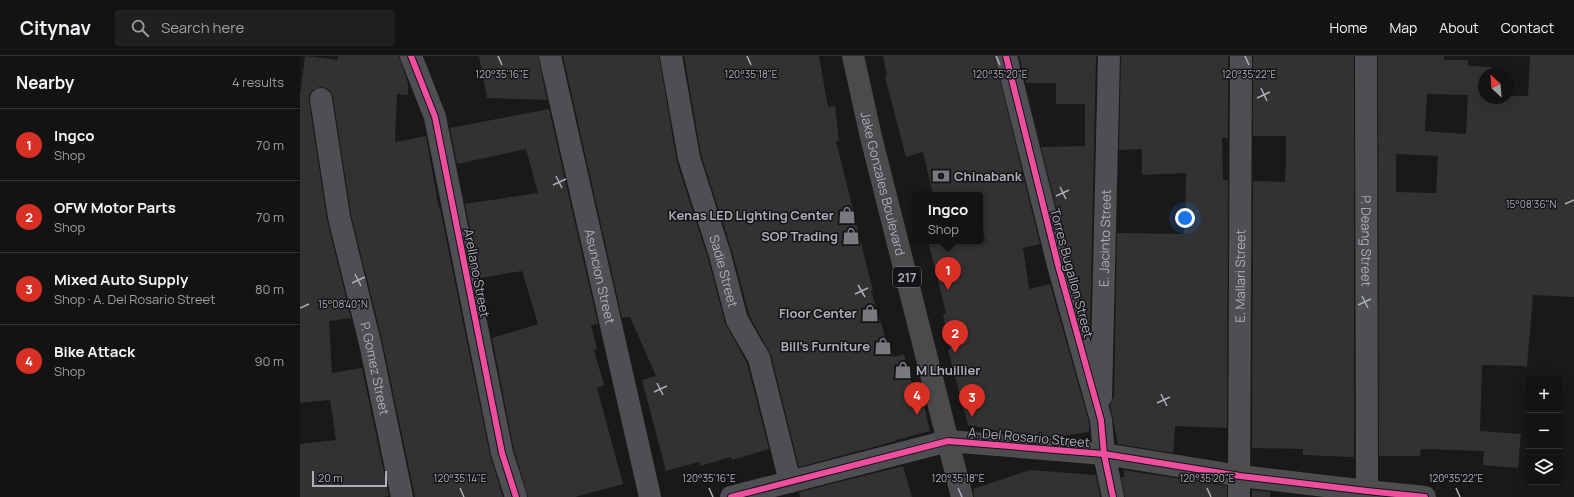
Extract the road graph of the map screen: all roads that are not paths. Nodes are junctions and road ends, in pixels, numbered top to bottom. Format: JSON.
{"nodes":[{"id":1,"x":411,"y":56,"type":"edge"},
{"id":2,"x":550,"y":56,"type":"edge"},
{"id":3,"x":671,"y":56,"type":"edge"},
{"id":4,"x":853,"y":56,"type":"edge"},
{"id":5,"x":1006,"y":56,"type":"edge"},
{"id":6,"x":1109,"y":56,"type":"edge"},
{"id":7,"x":1241,"y":56,"type":"edge"},
{"id":8,"x":1366,"y":56,"type":"edge"},
{"id":9,"x":321,"y":99,"type":"dead end"},
{"id":10,"x":1100,"y":420,"type":"junction"},
{"id":11,"x":948,"y":441,"type":"junction"},
{"id":12,"x":1104,"y":454,"type":"junction"},
{"id":13,"x":1240,"y":476,"type":"junction"},
{"id":14,"x":790,"y":482,"type":"junction"},
{"id":15,"x":1367,"y":494,"type":"edge"},
{"id":16,"x":402,"y":497,"type":"edge"},
{"id":17,"x":516,"y":497,"type":"edge"},
{"id":18,"x":650,"y":497,"type":"edge"},
{"id":19,"x":731,"y":497,"type":"edge"},
{"id":20,"x":962,"y":497,"type":"edge"},
{"id":21,"x":1113,"y":497,"type":"edge"},
{"id":22,"x":1239,"y":497,"type":"edge"},
{"id":23,"x":1425,"y":497,"type":"edge"}],
"edges":[{"from":1,"to":17,"type":"street","name":"Arellano Street"},
{"from":2,"to":18,"type":"street","name":"Asuncion Street"},
{"from":3,"to":14,"type":"street","name":"Sadie Street"},
{"from":4,"to":11,"type":"main road","name":"Jake Gonzales Boulevard","number":"217"},
{"from":5,"to":10,"type":"street","name":"Torres Bugallon Street"},
{"from":6,"to":10,"type":"street","name":"E. Jacinto Street"},
{"from":7,"to":13,"type":"street","name":"E. Mallari Street"},
{"from":8,"to":15,"type":"street","name":"P. Deang Street"},
{"from":9,"to":16,"type":"street","name":"P. Gomez Street"},
{"from":10,"to":12,"type":"street","name":"Torres Bugallon Street"},
{"from":11,"to":12,"type":"street","name":"A. Del Rosario Street"},
{"from":11,"to":14,"type":"street","name":"A. Del Rosario Street"},
{"from":11,"to":20,"type":"main road","name":"Jake Gonzales Boulevard","number":"217"},
{"from":12,"to":13,"type":"street","name":"A. Del Rosario Street"},
{"from":12,"to":21,"type":"street","name":"Torres Bugallon Street"},
{"from":13,"to":15,"type":"street","name":"A. Del Rosario Street"},
{"from":13,"to":22,"type":"street","name":"E. Mallari Street"},
{"from":14,"to":19,"type":"street","name":"A. Del Rosario Street"},
{"from":15,"to":23,"type":"street","name":"A. Del Rosario Street"}]}
